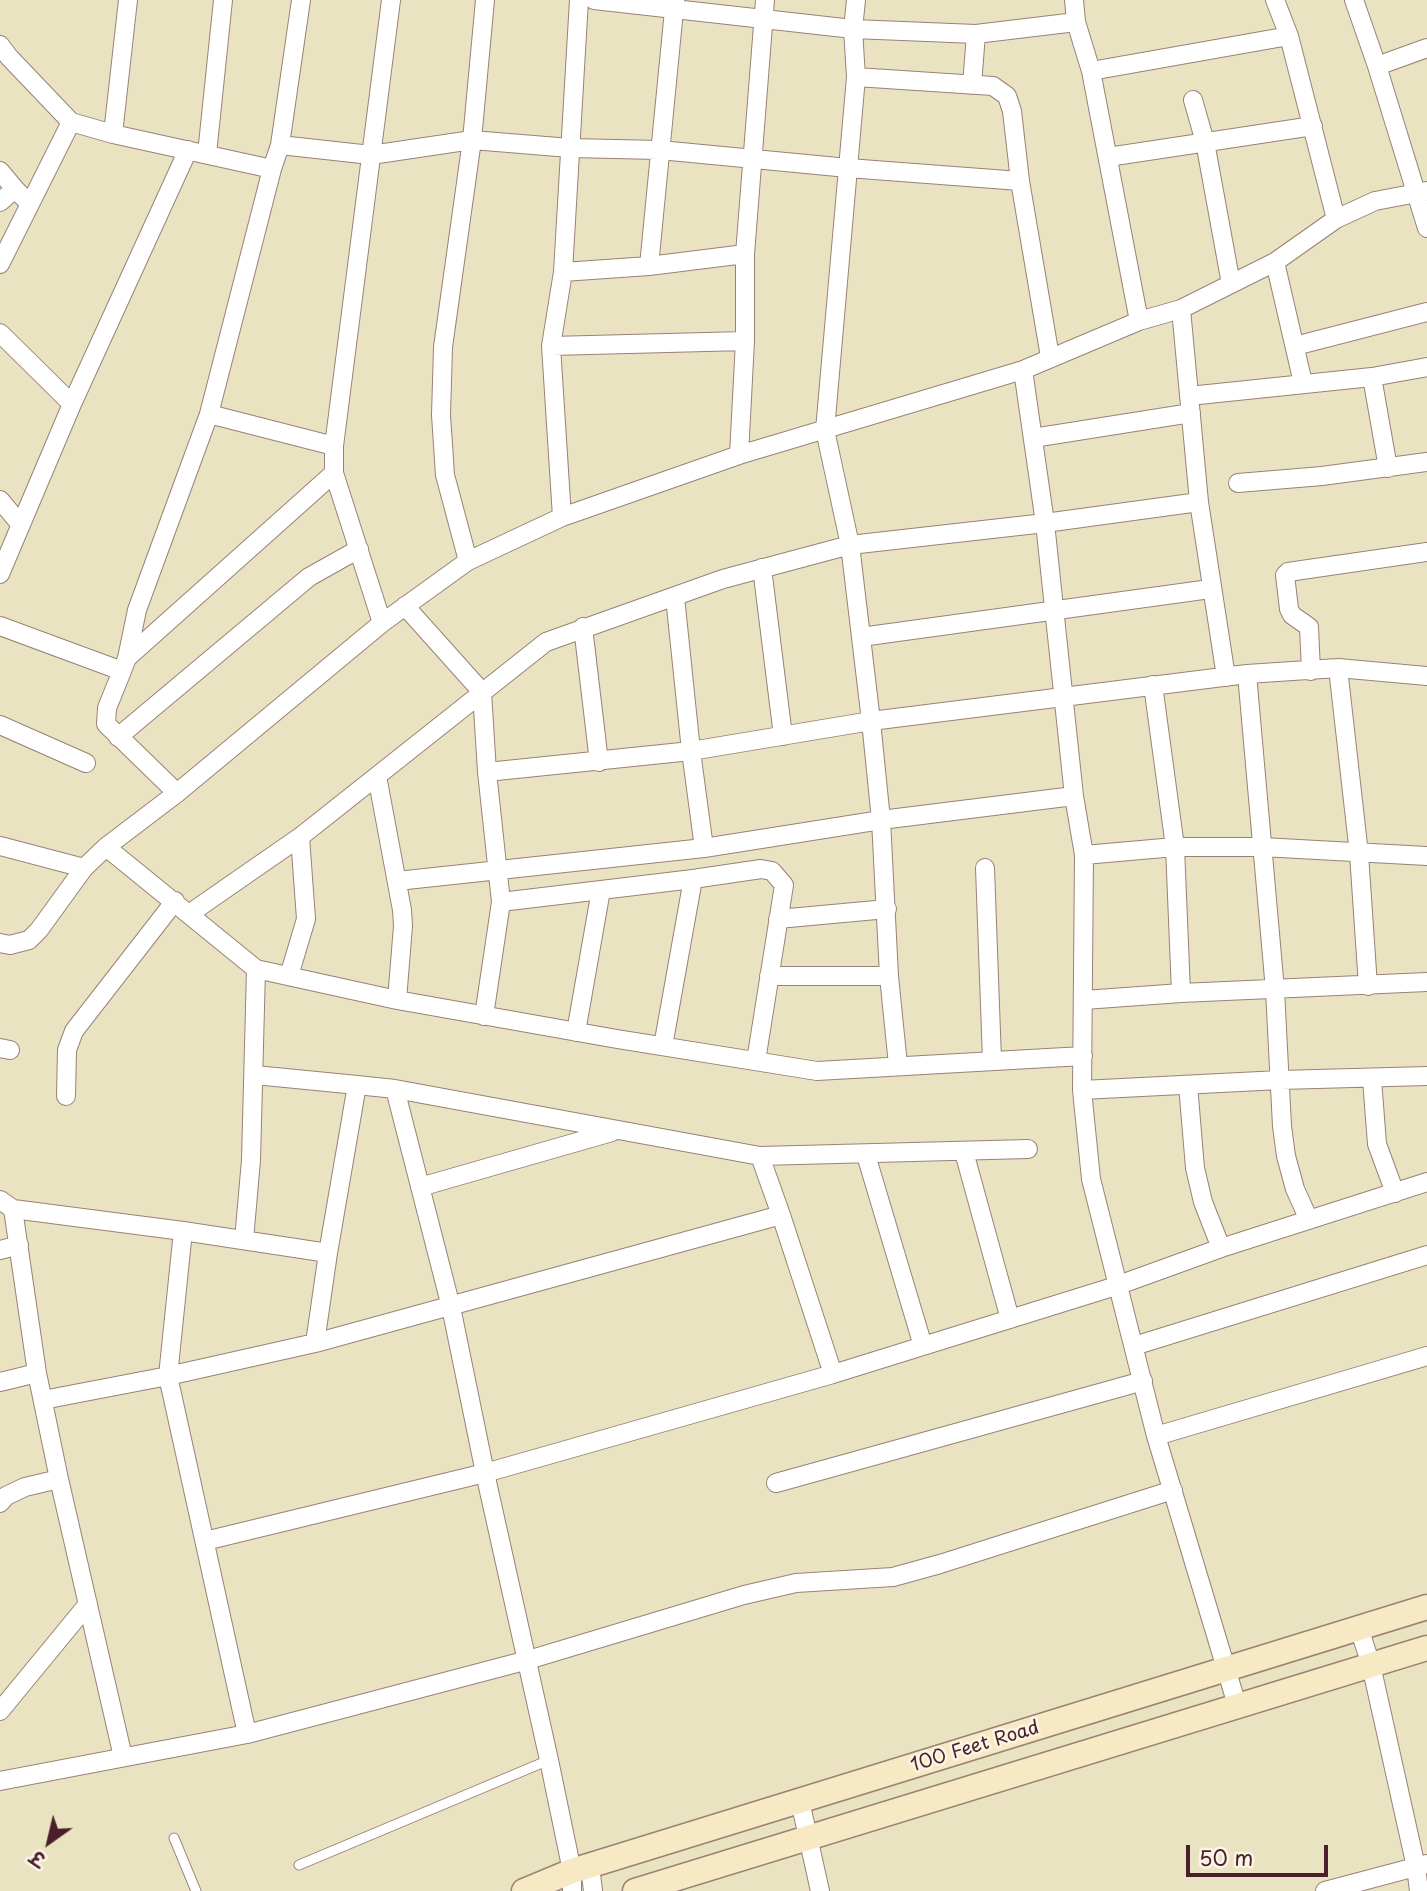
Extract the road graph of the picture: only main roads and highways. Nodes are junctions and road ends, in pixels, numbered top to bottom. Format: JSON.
{"nodes":[{"id":1,"x":1427,"y":1607,"type":"edge"},
{"id":2,"x":1427,"y":1648,"type":"edge"},
{"id":3,"x":578,"y":1876,"type":"edge"},
{"id":4,"x":524,"y":1891,"type":"edge"},
{"id":5,"x":635,"y":1891,"type":"edge"}],
"edges":[{"from":1,"to":3,"type":"main road","name":"100 Feet Road"},
{"from":2,"to":5,"type":"main road","name":"100 Feet Road"},
{"from":3,"to":4,"type":"main road","name":"100 Feet Road"}]}
